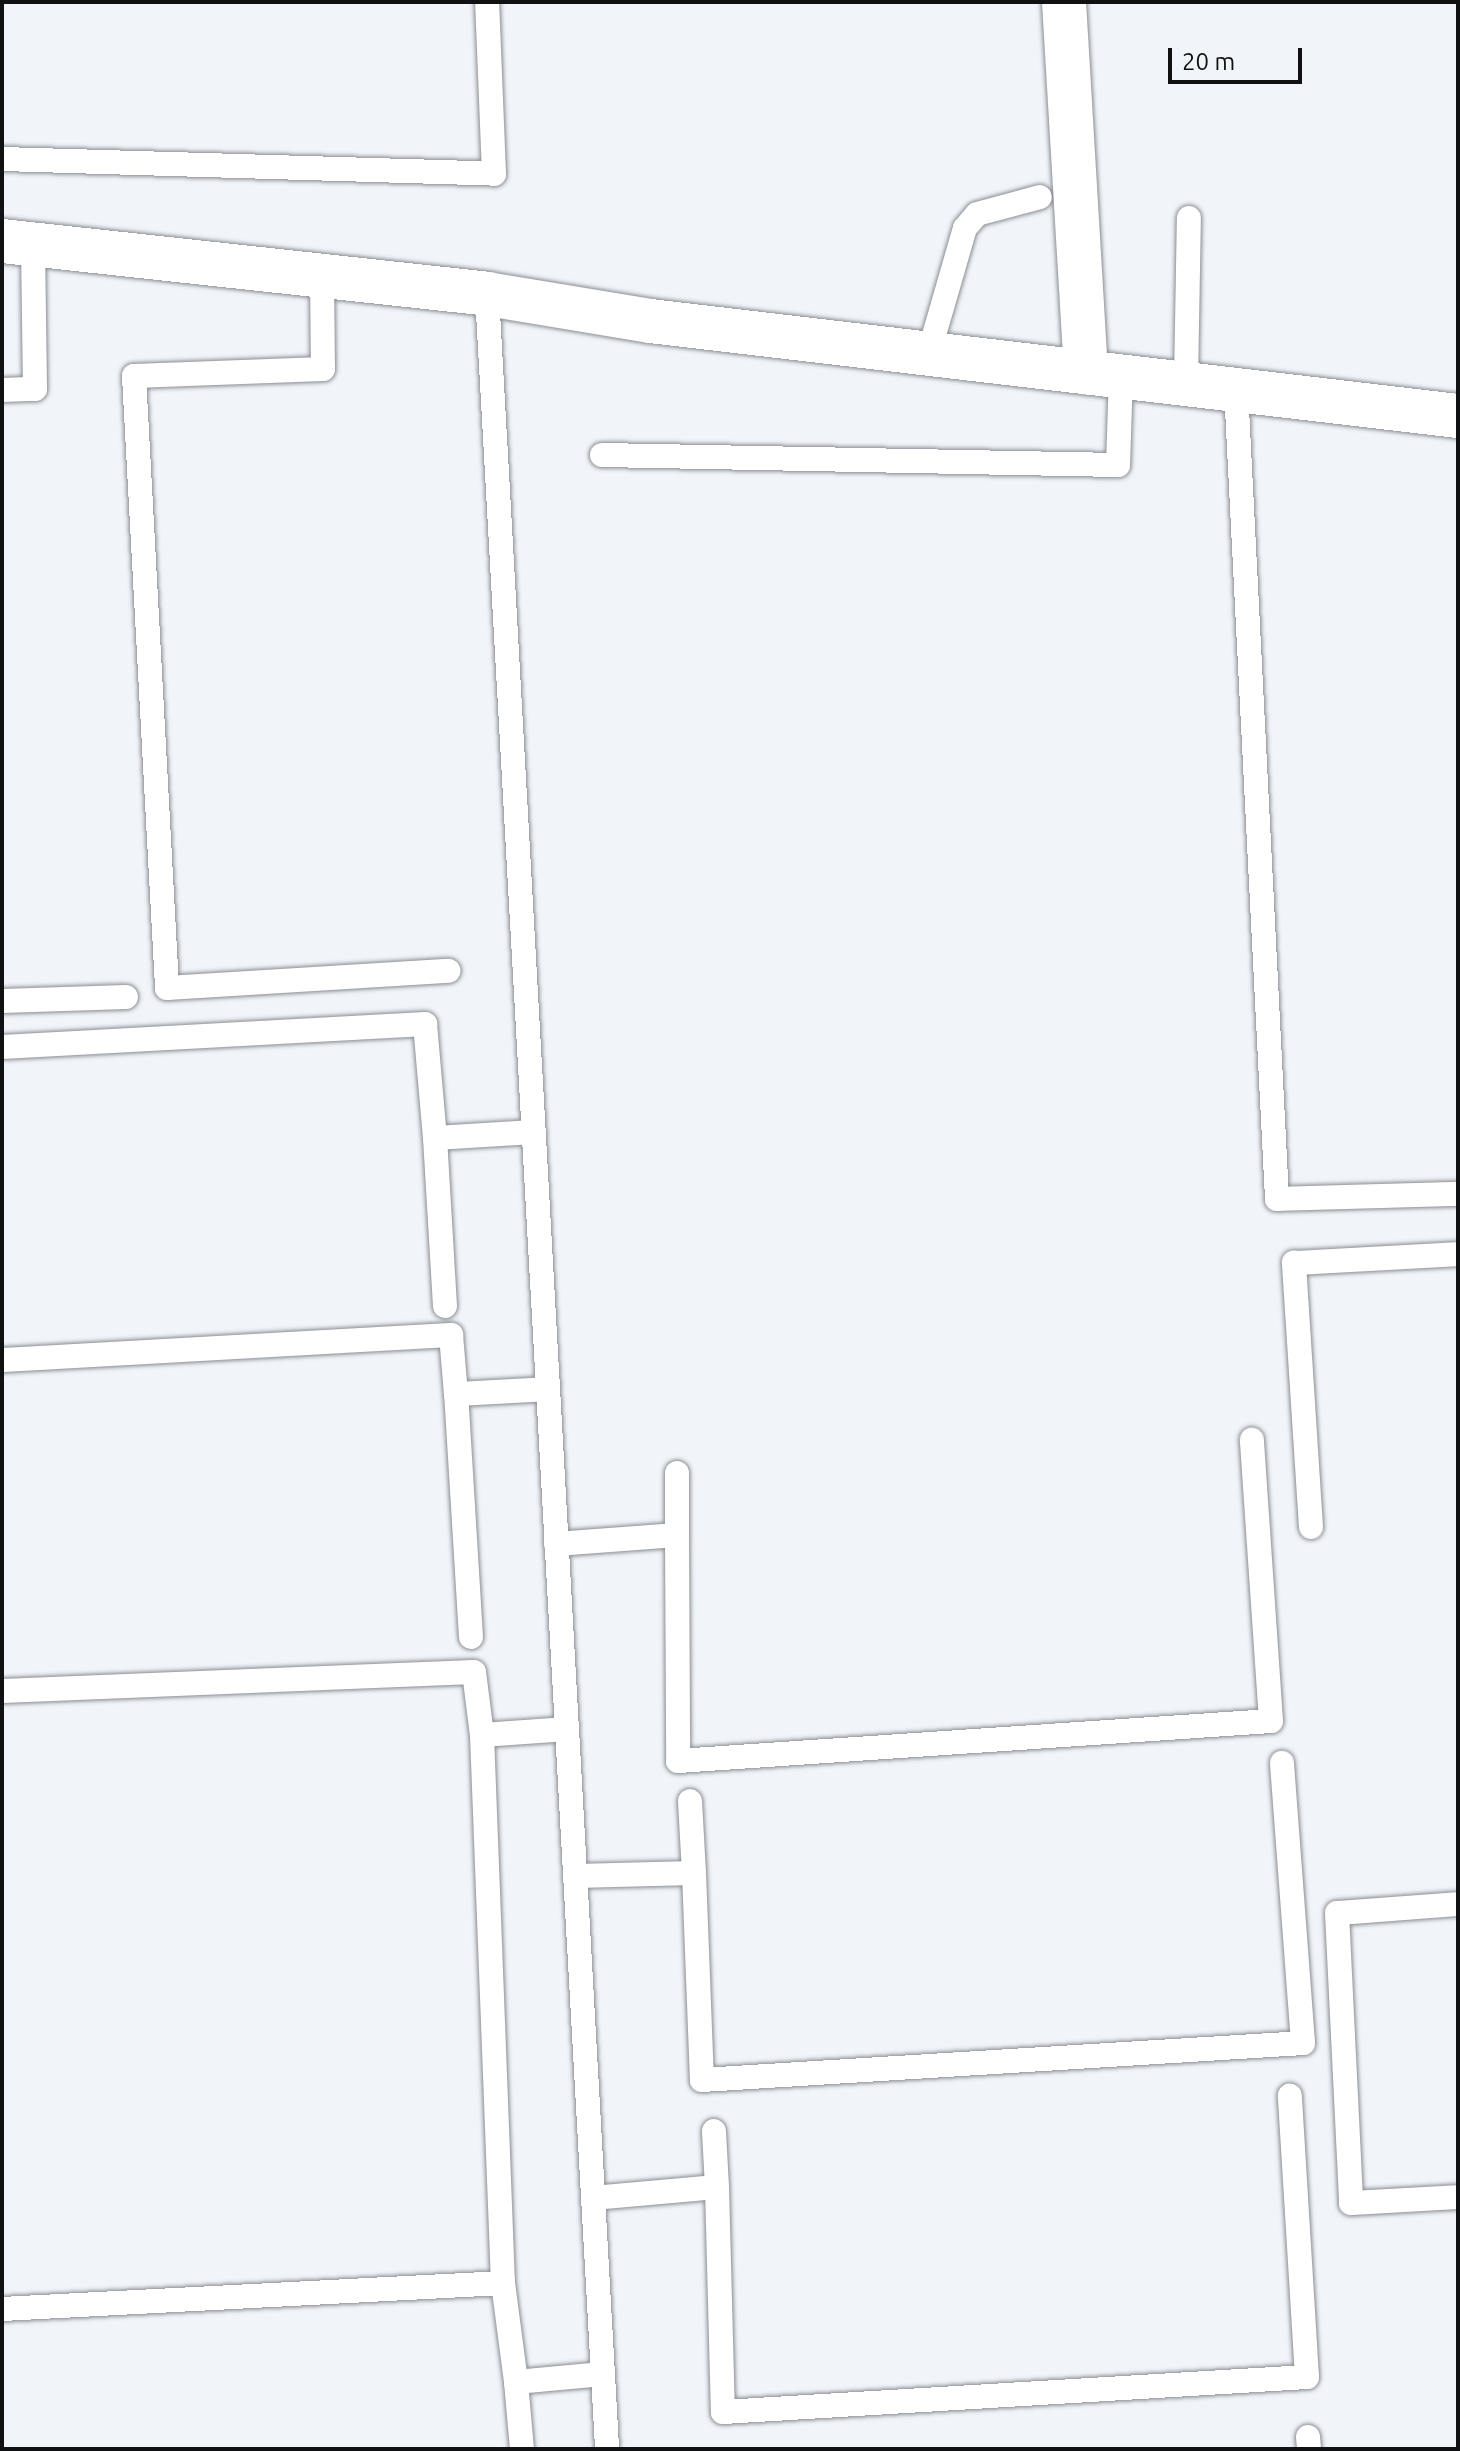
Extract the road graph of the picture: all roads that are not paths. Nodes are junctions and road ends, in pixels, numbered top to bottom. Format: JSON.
{"nodes":[{"id":1,"x":487,"y":2,"type":"edge"},
{"id":2,"x":1064,"y":2,"type":"edge"},
{"id":3,"x":2,"y":159,"type":"edge"},
{"id":4,"x":1040,"y":197,"type":"dead end"},
{"id":5,"x":1189,"y":218,"type":"dead end"},
{"id":6,"x":18,"y":243,"type":"edge"},
{"id":7,"x":322,"y":276,"type":"junction"},
{"id":8,"x":487,"y":294,"type":"junction"},
{"id":9,"x":928,"y":356,"type":"junction"},
{"id":10,"x":1103,"y":374,"type":"junction"},
{"id":11,"x":1186,"y":383,"type":"junction"},
{"id":12,"x":1236,"y":389,"type":"junction"},
{"id":13,"x":2,"y":390,"type":"edge"},
{"id":14,"x":1458,"y":416,"type":"edge"},
{"id":15,"x":602,"y":455,"type":"dead end"},
{"id":16,"x":448,"y":971,"type":"dead end"},
{"id":17,"x":126,"y":997,"type":"dead end"},
{"id":18,"x":2,"y":1001,"type":"edge"},
{"id":19,"x":2,"y":1047,"type":"edge"},
{"id":20,"x":534,"y":1132,"type":"junction"},
{"id":21,"x":435,"y":1138,"type":"junction"},
{"id":22,"x":1458,"y":1194,"type":"edge"},
{"id":23,"x":1458,"y":1254,"type":"edge"},
{"id":24,"x":445,"y":1306,"type":"dead end"},
{"id":25,"x":2,"y":1360,"type":"edge"},
{"id":26,"x":547,"y":1389,"type":"junction"},
{"id":27,"x":456,"y":1394,"type":"junction"},
{"id":28,"x":1252,"y":1440,"type":"dead end"},
{"id":29,"x":677,"y":1473,"type":"dead end"},
{"id":30,"x":1311,"y":1527,"type":"dead end"},
{"id":31,"x":677,"y":1535,"type":"junction"},
{"id":32,"x":556,"y":1544,"type":"junction"},
{"id":33,"x":471,"y":1637,"type":"dead end"},
{"id":34,"x":2,"y":1691,"type":"edge"},
{"id":35,"x":567,"y":1729,"type":"junction"},
{"id":36,"x":482,"y":1735,"type":"junction"},
{"id":37,"x":1282,"y":1763,"type":"dead end"},
{"id":38,"x":690,"y":1801,"type":"dead end"},
{"id":39,"x":694,"y":1873,"type":"junction"},
{"id":40,"x":575,"y":1876,"type":"junction"},
{"id":41,"x":1458,"y":1904,"type":"edge"},
{"id":42,"x":1290,"y":2096,"type":"dead end"},
{"id":43,"x":714,"y":2131,"type":"dead end"},
{"id":44,"x":717,"y":2187,"type":"junction"},
{"id":45,"x":1458,"y":2197,"type":"edge"},
{"id":46,"x":593,"y":2198,"type":"junction"},
{"id":47,"x":503,"y":2283,"type":"junction"},
{"id":48,"x":2,"y":2309,"type":"edge"},
{"id":49,"x":603,"y":2374,"type":"junction"},
{"id":50,"x":516,"y":2382,"type":"junction"},
{"id":51,"x":522,"y":2449,"type":"edge"},
{"id":52,"x":607,"y":2449,"type":"edge"}],
"edges":[{"from":1,"to":3,"type":"lane"},
{"from":2,"to":10,"type":"street"},
{"from":4,"to":9,"type":"lane"},
{"from":5,"to":11,"type":"lane"},
{"from":6,"to":7,"type":"street"},
{"from":6,"to":13,"type":"lane"},
{"from":7,"to":8,"type":"street"},
{"from":7,"to":16,"type":"lane"},
{"from":8,"to":9,"type":"street"},
{"from":8,"to":20,"type":"lane"},
{"from":9,"to":10,"type":"street"},
{"from":10,"to":11,"type":"street"},
{"from":10,"to":15,"type":"lane"},
{"from":11,"to":12,"type":"street"},
{"from":12,"to":14,"type":"street"},
{"from":12,"to":22,"type":"lane"},
{"from":17,"to":18,"type":"lane"},
{"from":19,"to":21,"type":"lane"},
{"from":20,"to":21,"type":"lane"},
{"from":20,"to":26,"type":"lane"},
{"from":21,"to":24,"type":"lane"},
{"from":23,"to":30,"type":"lane"},
{"from":25,"to":27,"type":"lane"},
{"from":26,"to":27,"type":"lane"},
{"from":26,"to":32,"type":"lane"},
{"from":27,"to":33,"type":"lane"},
{"from":28,"to":31,"type":"lane"},
{"from":29,"to":31,"type":"lane"},
{"from":31,"to":32,"type":"lane"},
{"from":32,"to":35,"type":"lane"},
{"from":34,"to":36,"type":"lane"},
{"from":35,"to":36,"type":"lane"},
{"from":35,"to":40,"type":"lane"},
{"from":36,"to":47,"type":"lane"},
{"from":37,"to":39,"type":"lane"},
{"from":38,"to":39,"type":"lane"},
{"from":39,"to":40,"type":"lane"},
{"from":40,"to":46,"type":"lane"},
{"from":41,"to":45,"type":"lane"},
{"from":42,"to":44,"type":"lane"},
{"from":43,"to":44,"type":"lane"},
{"from":44,"to":46,"type":"lane"},
{"from":46,"to":49,"type":"lane"},
{"from":47,"to":48,"type":"lane"},
{"from":47,"to":50,"type":"lane"},
{"from":49,"to":50,"type":"lane"},
{"from":49,"to":52,"type":"lane"},
{"from":50,"to":51,"type":"lane"}]}
